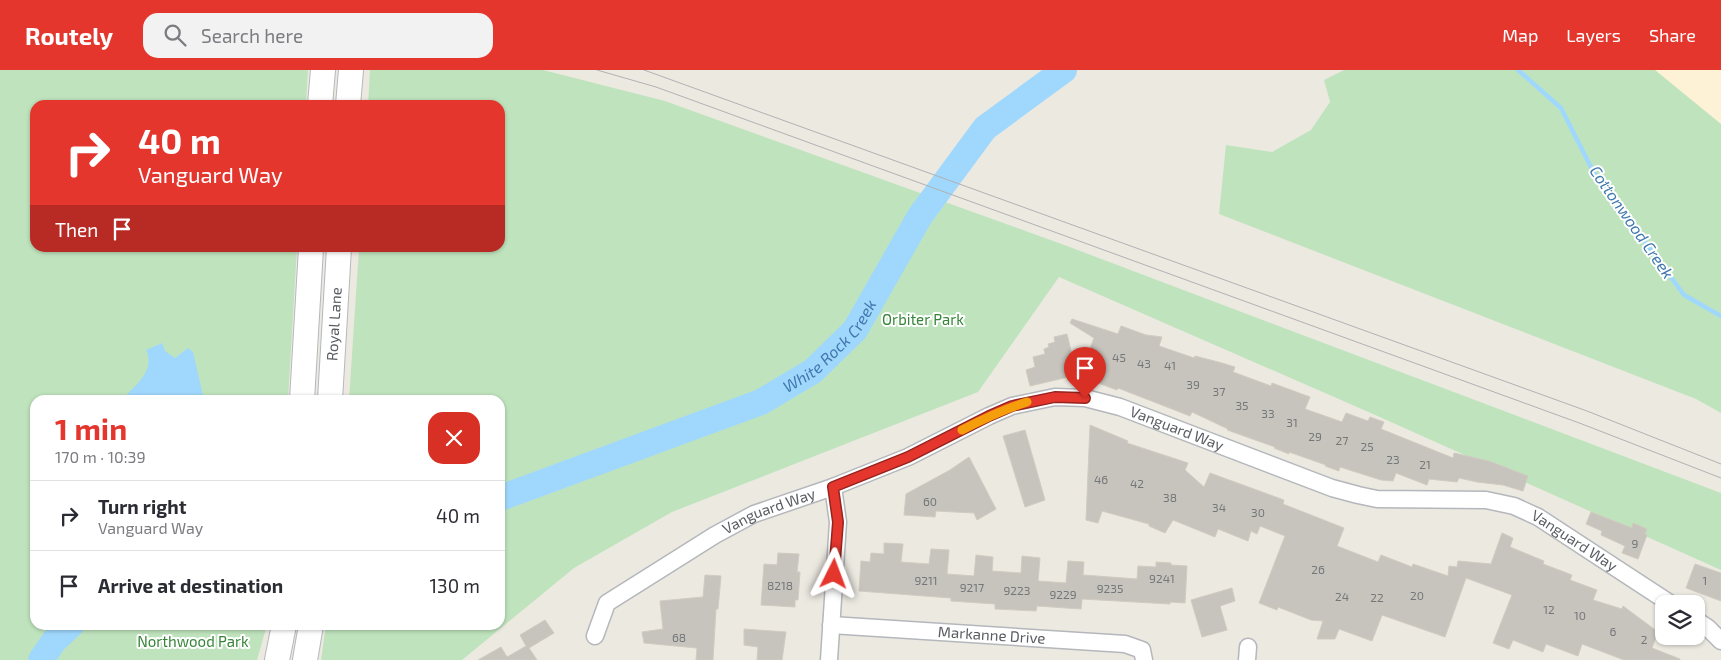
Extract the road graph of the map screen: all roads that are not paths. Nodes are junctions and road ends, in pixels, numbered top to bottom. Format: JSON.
{"nodes":[{"id":1,"x":323,"y":70,"type":"edge"},
{"id":2,"x":351,"y":70,"type":"edge"},
{"id":3,"x":320,"y":100,"type":"edge"},
{"id":4,"x":348,"y":100,"type":"edge"},
{"id":5,"x":311,"y":252,"type":"edge"},
{"id":6,"x":339,"y":252,"type":"edge"},
{"id":7,"x":302,"y":395,"type":"edge"},
{"id":8,"x":330,"y":395,"type":"edge"},
{"id":9,"x":833,"y":487,"type":"junction"},
{"id":10,"x":1657,"y":595,"type":"edge"},
{"id":11,"x":831,"y":625,"type":"junction"},
{"id":12,"x":1705,"y":626,"type":"edge"},
{"id":13,"x":283,"y":630,"type":"edge"},
{"id":14,"x":310,"y":630,"type":"edge"},
{"id":15,"x":595,"y":636,"type":"dead end"},
{"id":16,"x":1721,"y":641,"type":"edge"},
{"id":17,"x":277,"y":660,"type":"edge"},
{"id":18,"x":305,"y":660,"type":"edge"},
{"id":19,"x":829,"y":660,"type":"edge"},
{"id":20,"x":1144,"y":660,"type":"edge"}],
"edges":[{"from":1,"to":3,"type":"main road"},
{"from":2,"to":4,"type":"main road"},
{"from":5,"to":7,"type":"main road","name":"Royal Lane"},
{"from":6,"to":8,"type":"main road","name":"Royal Lane"},
{"from":9,"to":10,"type":"street","name":"Vanguard Way"},
{"from":9,"to":11,"type":"street"},
{"from":9,"to":15,"type":"street","name":"Vanguard Way"},
{"from":11,"to":19,"type":"street"},
{"from":11,"to":20,"type":"street","name":"Markanne Drive"},
{"from":12,"to":16,"type":"street"},
{"from":13,"to":17,"type":"main road"},
{"from":14,"to":18,"type":"main road"}]}
